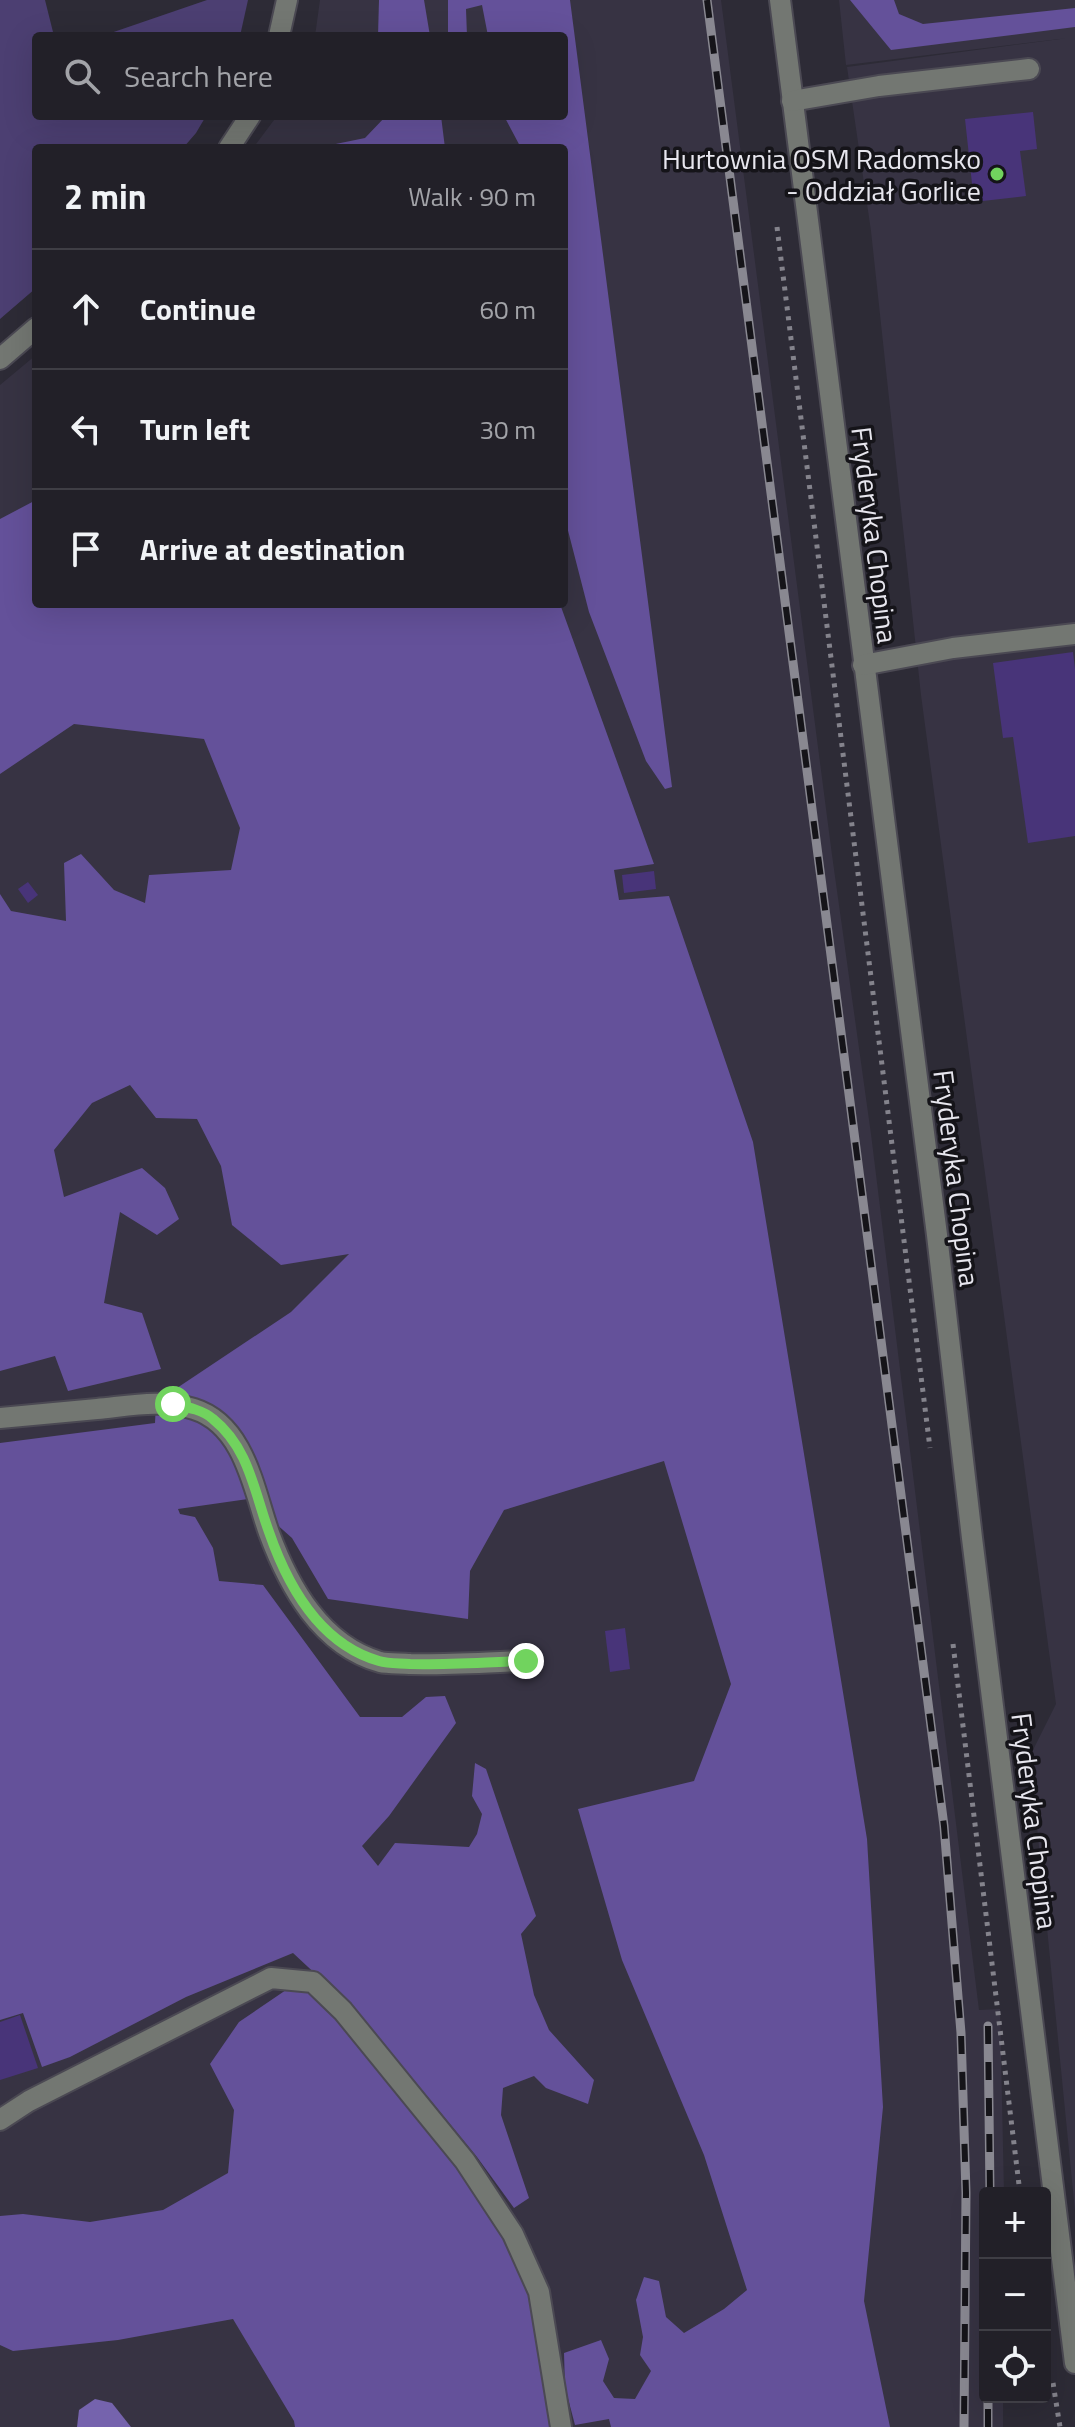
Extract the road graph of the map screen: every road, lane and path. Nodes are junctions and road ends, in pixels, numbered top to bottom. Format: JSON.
{"nodes":[{"id":1,"x":287,"y":0,"type":"edge"},
{"id":2,"x":780,"y":0,"type":"edge"},
{"id":3,"x":280,"y":32,"type":"edge"},
{"id":4,"x":1029,"y":69,"type":"dead end"},
{"id":5,"x":792,"y":101,"type":"junction"},
{"id":6,"x":247,"y":120,"type":"edge"},
{"id":7,"x":232,"y":144,"type":"edge"},
{"id":8,"x":775,"y":215,"type":"dead end"},
{"id":9,"x":32,"y":331,"type":"edge"},
{"id":10,"x":0,"y":359,"type":"edge"},
{"id":11,"x":1075,"y":634,"type":"edge"},
{"id":12,"x":863,"y":665,"type":"junction"},
{"id":13,"x":0,"y":1418,"type":"edge"},
{"id":14,"x":930,"y":1450,"type":"dead end"},
{"id":15,"x":953,"y":1639,"type":"dead end"},
{"id":16,"x":526,"y":1661,"type":"dead end"},
{"id":17,"x":0,"y":2120,"type":"edge"},
{"id":18,"x":1019,"y":2187,"type":"edge"},
{"id":19,"x":1075,"y":2363,"type":"edge"},
{"id":20,"x":561,"y":2427,"type":"edge"}],
"edges":[{"from":1,"to":3,"type":"street"},
{"from":2,"to":5,"type":"street","name":"Fryderyka Chopina"},
{"from":4,"to":5,"type":"street"},
{"from":5,"to":12,"type":"street","name":"Fryderyka Chopina"},
{"from":6,"to":7,"type":"street"},
{"from":8,"to":14,"type":"path"},
{"from":9,"to":10,"type":"street"},
{"from":11,"to":12,"type":"street"},
{"from":12,"to":19,"type":"street","name":"Fryderyka Chopina"},
{"from":13,"to":16,"type":"street"},
{"from":15,"to":18,"type":"path"},
{"from":17,"to":20,"type":"street"}]}
